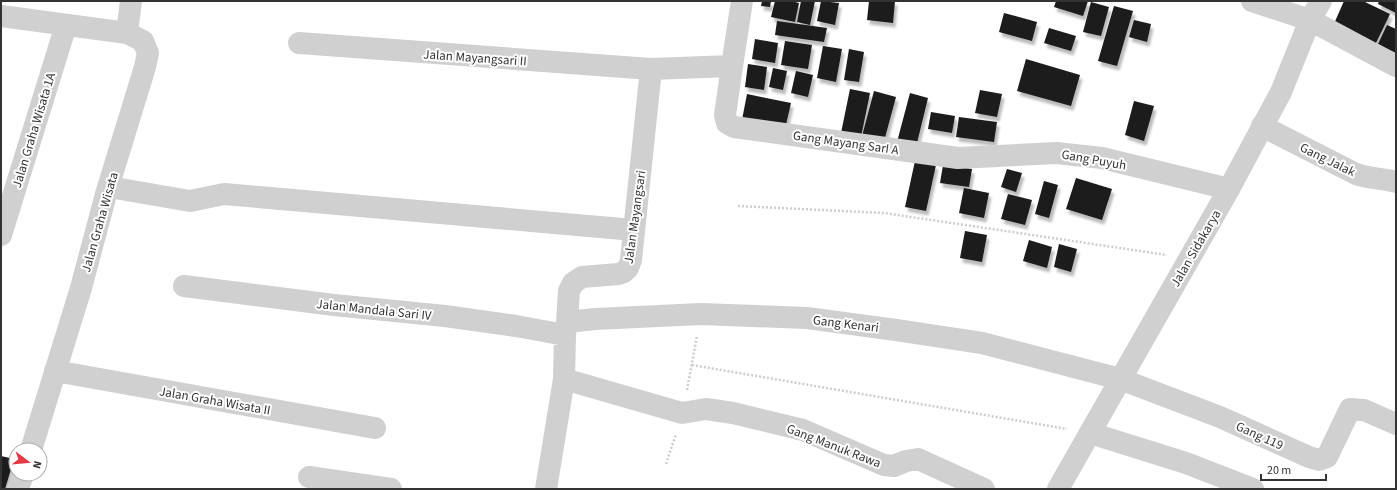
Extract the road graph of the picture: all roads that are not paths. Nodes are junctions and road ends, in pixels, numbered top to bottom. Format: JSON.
{"nodes":[{"id":1,"x":131,"y":1,"type":"edge"},
{"id":2,"x":742,"y":1,"type":"edge"},
{"id":3,"x":1252,"y":1,"type":"edge"},
{"id":4,"x":1321,"y":1,"type":"edge"},
{"id":5,"x":1,"y":16,"type":"edge"},
{"id":6,"x":1310,"y":20,"type":"junction"},
{"id":7,"x":66,"y":25,"type":"junction"},
{"id":8,"x":127,"y":32,"type":"junction"},
{"id":9,"x":299,"y":43,"type":"dead end"},
{"id":10,"x":732,"y":66,"type":"junction"},
{"id":11,"x":1396,"y":66,"type":"edge"},
{"id":12,"x":651,"y":69,"type":"junction"},
{"id":13,"x":1262,"y":126,"type":"junction"},
{"id":14,"x":958,"y":158,"type":"joint"},
{"id":15,"x":1396,"y":182,"type":"edge"},
{"id":16,"x":109,"y":187,"type":"junction"},
{"id":17,"x":1228,"y":189,"type":"junction"},
{"id":18,"x":634,"y":230,"type":"junction"},
{"id":19,"x":1,"y":236,"type":"edge"},
{"id":20,"x":184,"y":286,"type":"dead end"},
{"id":21,"x":566,"y":329,"type":"junction"},
{"id":22,"x":55,"y":371,"type":"junction"},
{"id":23,"x":564,"y":379,"type":"junction"},
{"id":24,"x":1120,"y":379,"type":"junction"},
{"id":25,"x":1396,"y":424,"type":"edge"},
{"id":26,"x":375,"y":428,"type":"dead end"},
{"id":27,"x":1090,"y":433,"type":"junction"},
{"id":28,"x":33,"y":442,"type":"edge"},
{"id":29,"x":309,"y":477,"type":"dead end"},
{"id":30,"x":391,"y":489,"type":"edge"},
{"id":31,"x":546,"y":489,"type":"edge"},
{"id":32,"x":984,"y":489,"type":"edge"},
{"id":33,"x":1058,"y":489,"type":"edge"},
{"id":34,"x":1253,"y":489,"type":"edge"}],
"edges":[{"from":1,"to":8,"type":"street"},
{"from":2,"to":10,"type":"street"},
{"from":3,"to":6,"type":"street"},
{"from":4,"to":6,"type":"street","name":"Jalan Sidakarya"},
{"from":5,"to":7,"type":"street"},
{"from":6,"to":11,"type":"street"},
{"from":6,"to":13,"type":"street","name":"Jalan Sidakarya"},
{"from":7,"to":8,"type":"street"},
{"from":7,"to":19,"type":"street","name":"Jalan Graha Wisata 1A"},
{"from":8,"to":16,"type":"street","name":"Jalan Graha Wisata"},
{"from":9,"to":12,"type":"street","name":"Jalan Mayangsari II"},
{"from":10,"to":12,"type":"street"},
{"from":10,"to":14,"type":"street","name":"Gang Mayang SarI A"},
{"from":12,"to":18,"type":"street","name":"Jalan Mayangsari"},
{"from":13,"to":15,"type":"street","name":"Gang Jalak"},
{"from":13,"to":17,"type":"street","name":"Jalan Sidakarya"},
{"from":14,"to":17,"type":"street","name":"Gang Puyuh"},
{"from":16,"to":18,"type":"street"},
{"from":16,"to":22,"type":"street","name":"Jalan Graha Wisata"},
{"from":17,"to":24,"type":"street","name":"Jalan Sidakarya"},
{"from":18,"to":21,"type":"street","name":"Jalan Mayangsari"},
{"from":20,"to":21,"type":"street","name":"Jalan Mandala Sari IV"},
{"from":21,"to":23,"type":"street","name":"Jalan Mayangsari"},
{"from":21,"to":24,"type":"street","name":"Gang Kenari"},
{"from":22,"to":26,"type":"street","name":"Jalan Graha Wisata II"},
{"from":22,"to":28,"type":"street","name":"Jalan Graha Wisata"},
{"from":23,"to":31,"type":"street","name":"Jalan Mayangsari"},
{"from":23,"to":32,"type":"street","name":"Gang Manuk Rawa"},
{"from":24,"to":25,"type":"street","name":"Gang 119"},
{"from":24,"to":27,"type":"street","name":"Jalan Sidakarya"},
{"from":27,"to":33,"type":"street","name":"Jalan Sidakarya"},
{"from":27,"to":34,"type":"street"},
{"from":29,"to":30,"type":"street"}]}
